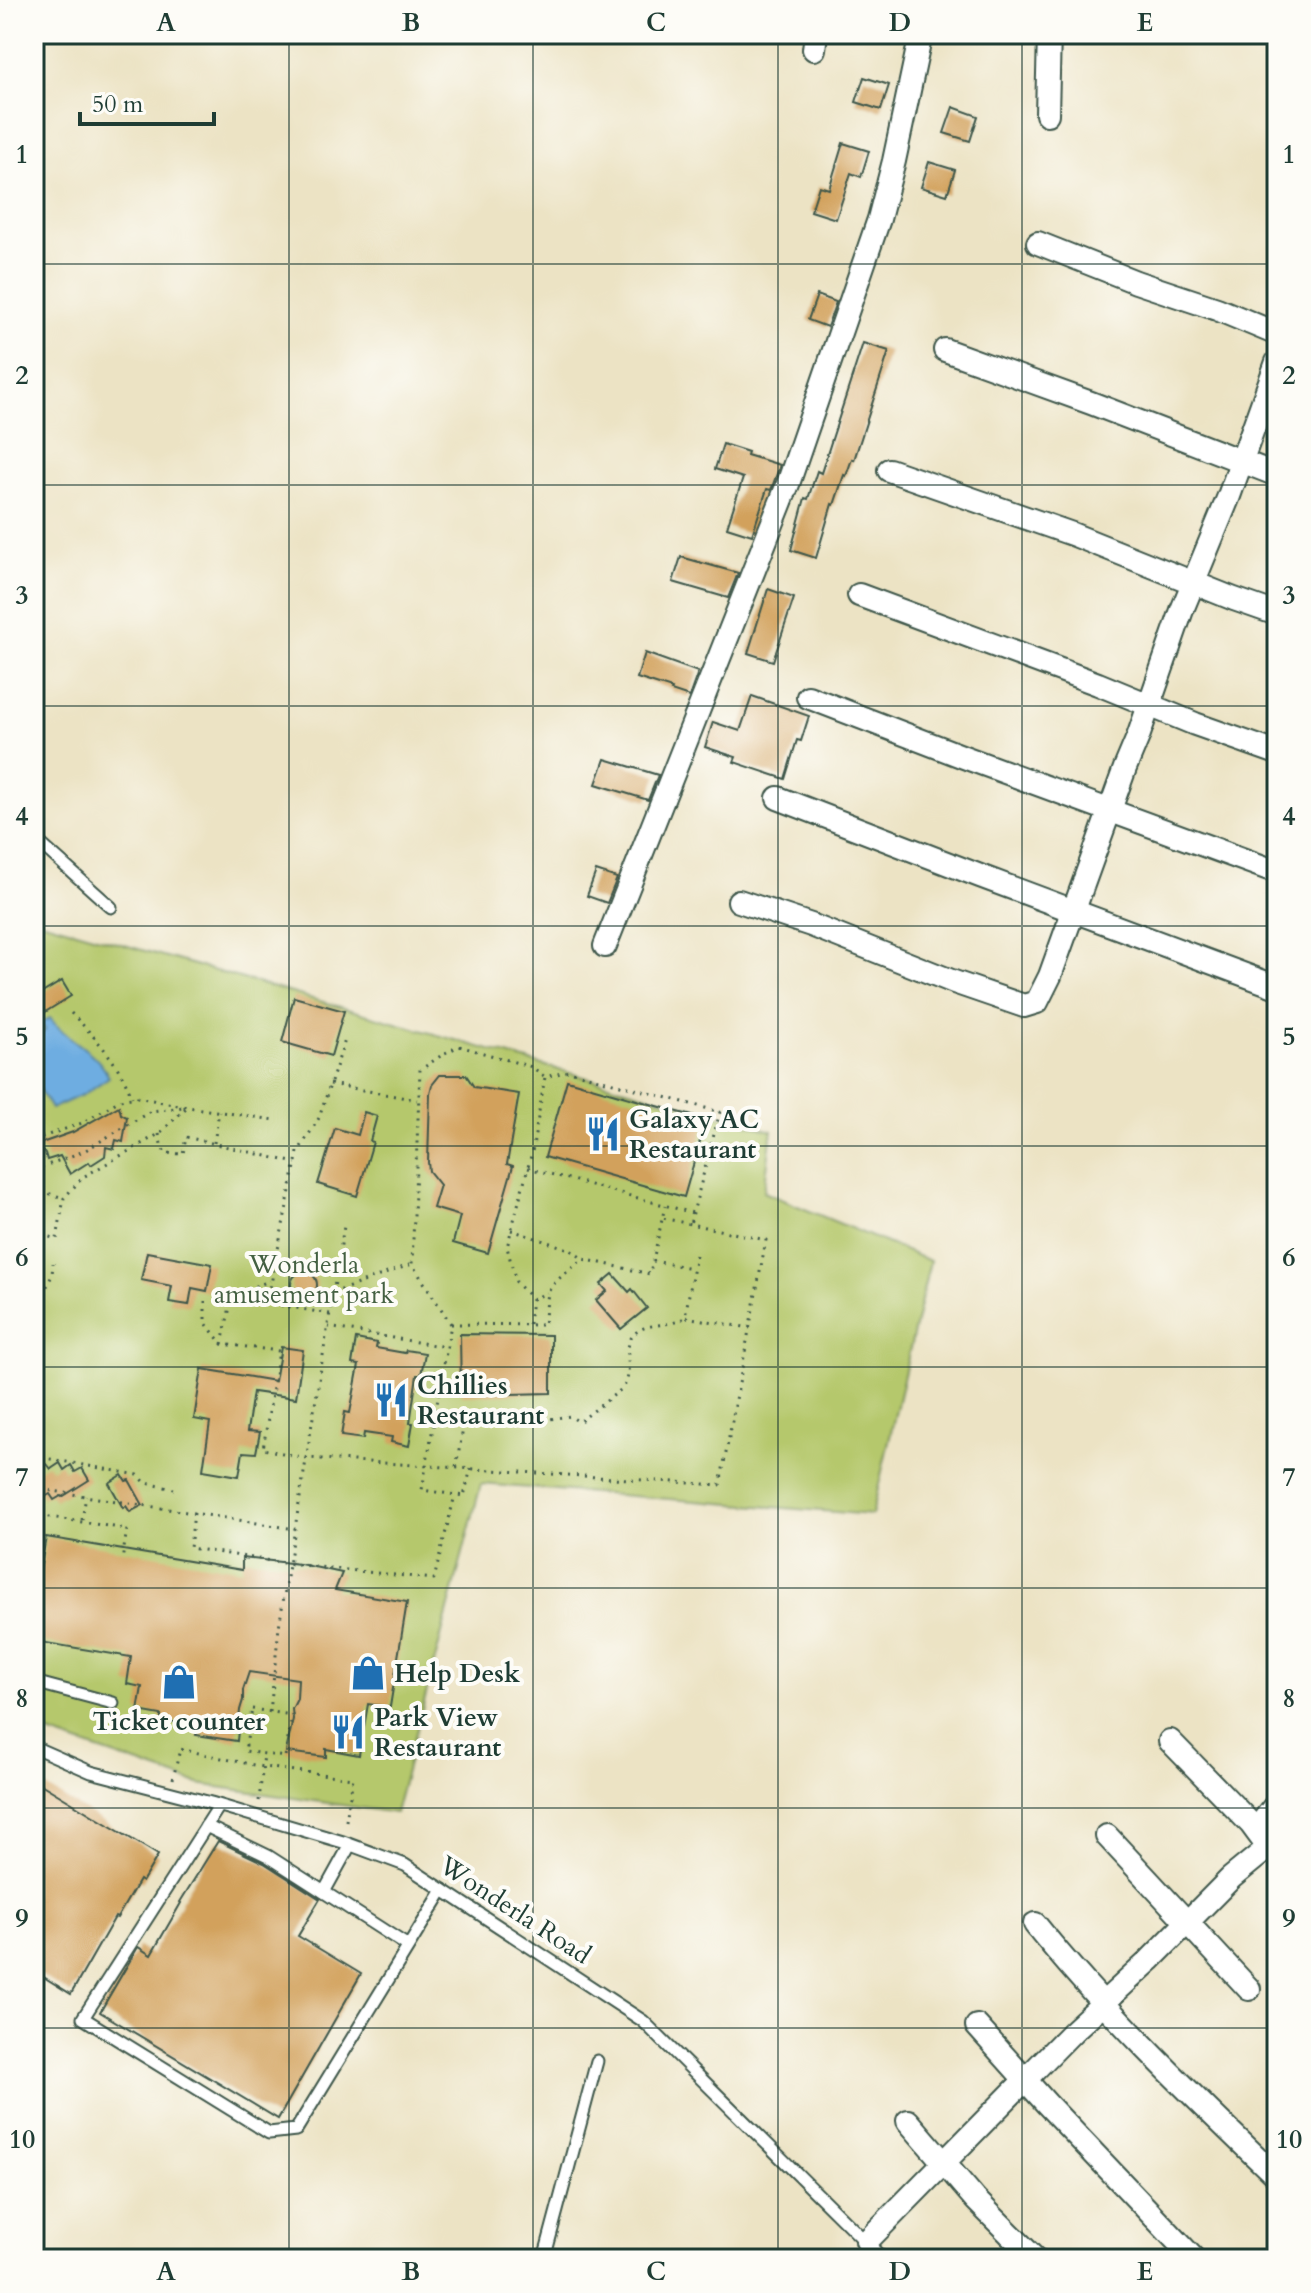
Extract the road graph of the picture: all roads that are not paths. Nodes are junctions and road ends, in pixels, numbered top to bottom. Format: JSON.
{"nodes":[{"id":1,"x":921,"y":34,"type":"edge"},
{"id":2,"x":1049,"y":34,"type":"edge"},
{"id":3,"x":1047,"y":114,"type":"dead end"},
{"id":4,"x":1038,"y":243,"type":"dead end"},
{"id":5,"x":1277,"y":334,"type":"edge"},
{"id":6,"x":945,"y":350,"type":"dead end"},
{"id":7,"x":1277,"y":362,"type":"edge"},
{"id":8,"x":1242,"y":462,"type":"junction"},
{"id":9,"x":889,"y":470,"type":"dead end"},
{"id":10,"x":1277,"y":475,"type":"edge"},
{"id":11,"x":1193,"y":583,"type":"junction"},
{"id":12,"x":859,"y":595,"type":"dead end"},
{"id":13,"x":1277,"y":614,"type":"edge"},
{"id":14,"x":808,"y":697,"type":"dead end"},
{"id":15,"x":1149,"y":705,"type":"junction"},
{"id":16,"x":1277,"y":753,"type":"edge"},
{"id":17,"x":778,"y":798,"type":"dead end"},
{"id":18,"x":1109,"y":810,"type":"junction"},
{"id":19,"x":34,"y":838,"type":"edge"},
{"id":20,"x":1277,"y":872,"type":"edge"},
{"id":21,"x":739,"y":901,"type":"dead end"},
{"id":22,"x":111,"y":907,"type":"dead end"},
{"id":23,"x":1074,"y":910,"type":"junction"},
{"id":24,"x":605,"y":946,"type":"dead end"},
{"id":25,"x":1277,"y":987,"type":"edge"},
{"id":26,"x":34,"y":1682,"type":"edge"},
{"id":27,"x":113,"y":1703,"type":"dead end"},
{"id":28,"x":1170,"y":1741,"type":"dead end"},
{"id":29,"x":34,"y":1747,"type":"edge"},
{"id":30,"x":1277,"y":1803,"type":"edge"},
{"id":31,"x":219,"y":1806,"type":"junction"},
{"id":32,"x":206,"y":1826,"type":"junction"},
{"id":33,"x":1256,"y":1830,"type":"junction"},
{"id":34,"x":1107,"y":1836,"type":"dead end"},
{"id":35,"x":346,"y":1844,"type":"junction"},
{"id":36,"x":443,"y":1890,"type":"junction"},
{"id":37,"x":324,"y":1892,"type":"junction"},
{"id":38,"x":1187,"y":1923,"type":"junction"},
{"id":39,"x":1035,"y":1924,"type":"dead end"},
{"id":40,"x":408,"y":1946,"type":"junction"},
{"id":41,"x":1249,"y":1989,"type":"dead end"},
{"id":42,"x":1104,"y":2003,"type":"junction"},
{"id":43,"x":977,"y":2026,"type":"dead end"},
{"id":44,"x":597,"y":2061,"type":"dead end"},
{"id":45,"x":1025,"y":2080,"type":"junction"},
{"id":46,"x":908,"y":2121,"type":"dead end"},
{"id":47,"x":944,"y":2163,"type":"junction"},
{"id":48,"x":1277,"y":2177,"type":"edge"},
{"id":49,"x":867,"y":2241,"type":"junction"},
{"id":50,"x":544,"y":2259,"type":"edge"},
{"id":51,"x":883,"y":2259,"type":"edge"},
{"id":52,"x":1035,"y":2259,"type":"edge"},
{"id":53,"x":1194,"y":2259,"type":"edge"}],
"edges":[{"from":1,"to":24,"type":"street"},
{"from":2,"to":3,"type":"street"},
{"from":4,"to":5,"type":"street"},
{"from":6,"to":8,"type":"street"},
{"from":7,"to":8,"type":"street"},
{"from":8,"to":10,"type":"street"},
{"from":8,"to":11,"type":"street"},
{"from":9,"to":11,"type":"street"},
{"from":11,"to":13,"type":"street"},
{"from":11,"to":15,"type":"street"},
{"from":12,"to":15,"type":"street"},
{"from":14,"to":18,"type":"street"},
{"from":15,"to":16,"type":"street"},
{"from":15,"to":18,"type":"street"},
{"from":17,"to":23,"type":"street"},
{"from":18,"to":20,"type":"street"},
{"from":18,"to":23,"type":"street"},
{"from":19,"to":22,"type":"lane"},
{"from":21,"to":23,"type":"street"},
{"from":23,"to":25,"type":"street"},
{"from":26,"to":27,"type":"lane"},
{"from":28,"to":33,"type":"street"},
{"from":29,"to":31,"type":"lane","name":"Wonderla Road"},
{"from":30,"to":33,"type":"street"},
{"from":31,"to":32,"type":"lane"},
{"from":31,"to":35,"type":"lane","name":"Wonderla Road"},
{"from":32,"to":37,"type":"lane"},
{"from":32,"to":40,"type":"lane"},
{"from":33,"to":38,"type":"street"},
{"from":34,"to":38,"type":"street"},
{"from":35,"to":36,"type":"lane","name":"Wonderla Road"},
{"from":35,"to":37,"type":"lane"},
{"from":36,"to":40,"type":"lane"},
{"from":36,"to":49,"type":"lane","name":"Wonderla Road"},
{"from":37,"to":40,"type":"lane"},
{"from":38,"to":41,"type":"street"},
{"from":38,"to":42,"type":"street"},
{"from":39,"to":42,"type":"street"},
{"from":42,"to":45,"type":"street"},
{"from":42,"to":48,"type":"street"},
{"from":43,"to":45,"type":"street"},
{"from":44,"to":50,"type":"lane"},
{"from":45,"to":47,"type":"street"},
{"from":45,"to":53,"type":"street"},
{"from":46,"to":47,"type":"street"},
{"from":47,"to":49,"type":"street"},
{"from":47,"to":52,"type":"street"},
{"from":49,"to":51,"type":"lane","name":"Wonderla Road"}]}
